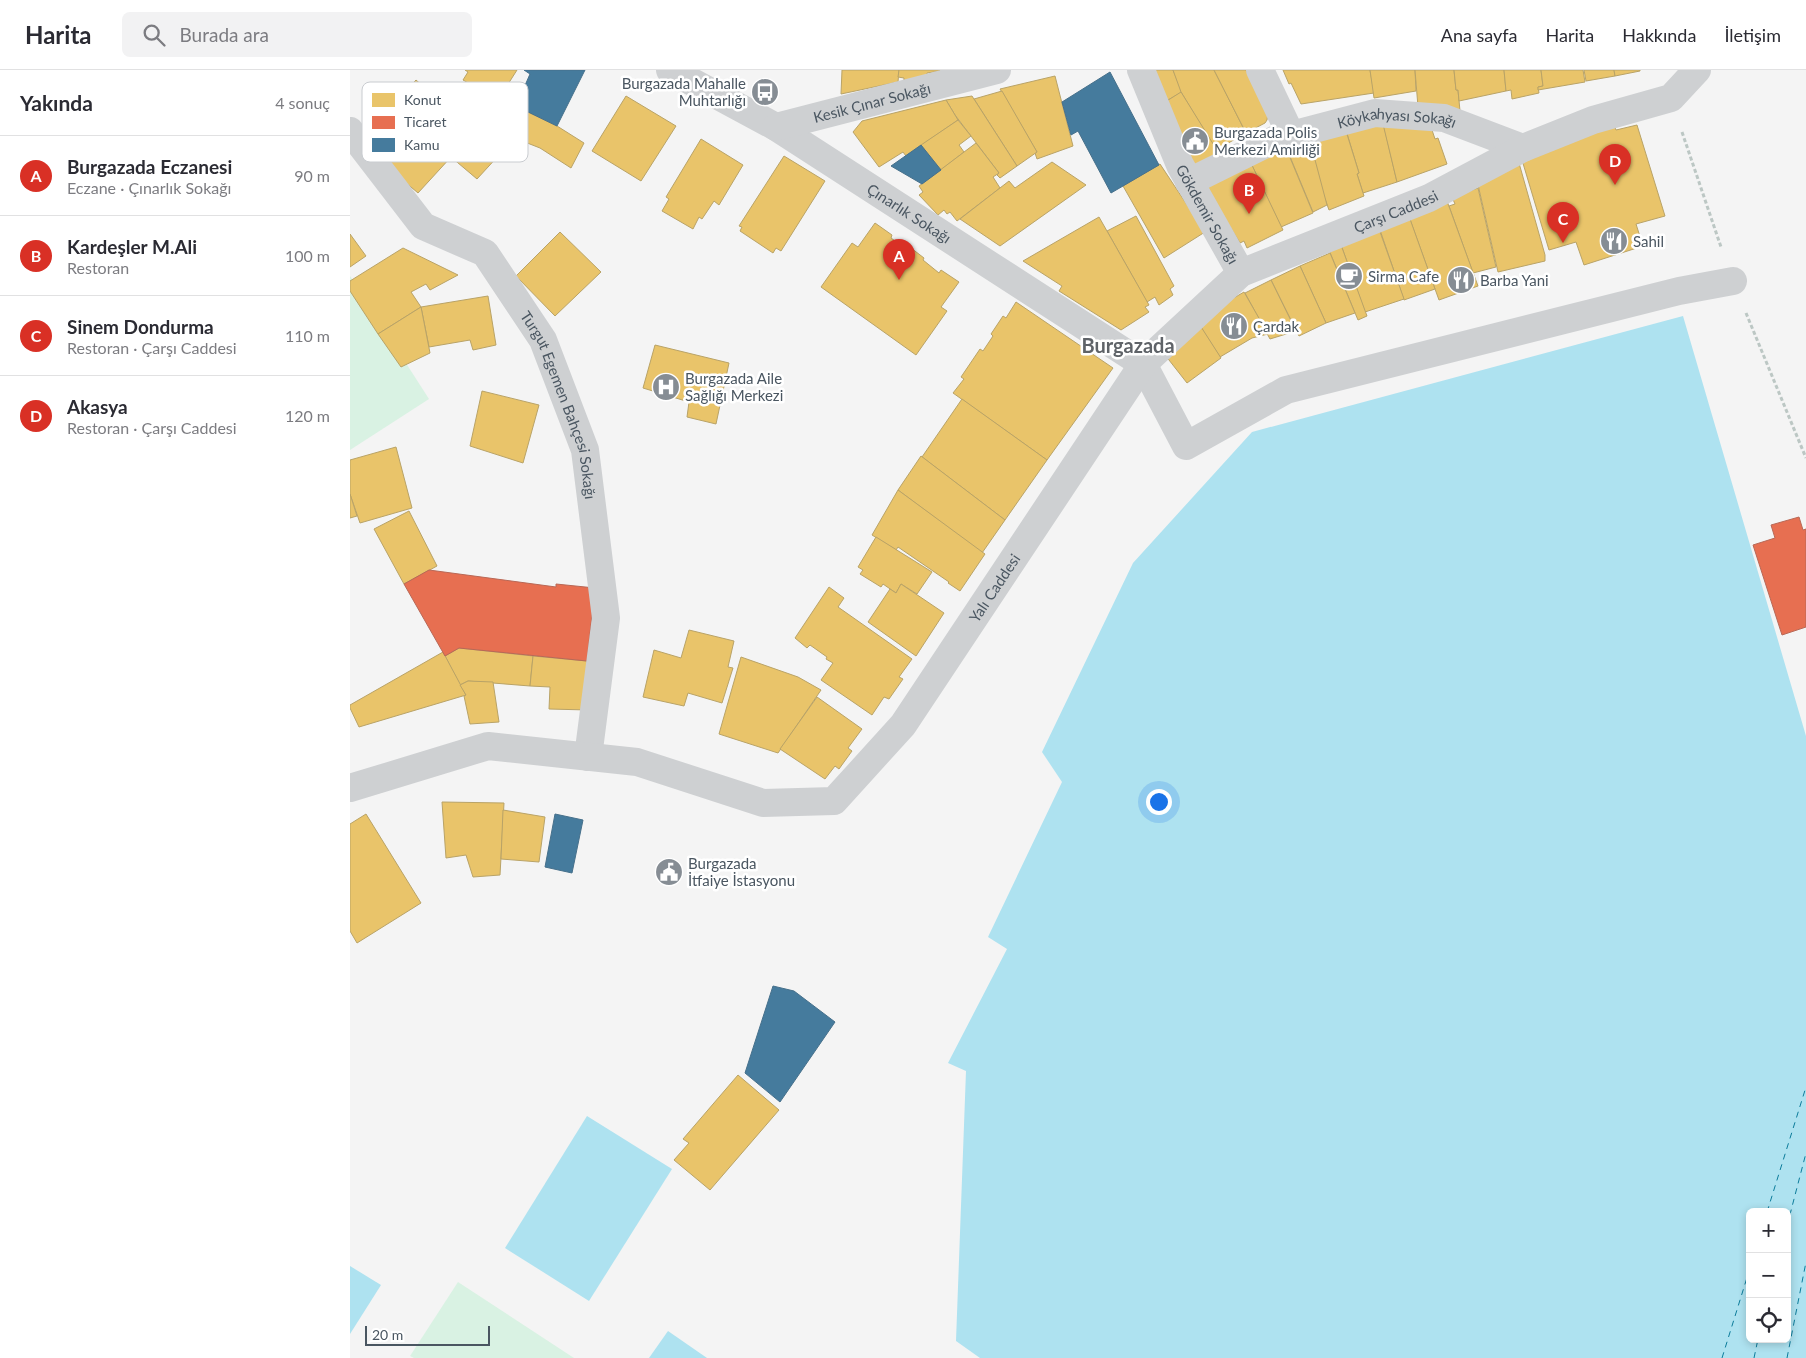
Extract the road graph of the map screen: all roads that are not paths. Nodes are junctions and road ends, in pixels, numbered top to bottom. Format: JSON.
{"nodes":[{"id":1,"x":670,"y":70,"type":"edge"},
{"id":2,"x":997,"y":70,"type":"edge"},
{"id":3,"x":1141,"y":70,"type":"edge"},
{"id":4,"x":1260,"y":70,"type":"edge"},
{"id":5,"x":1697,"y":70,"type":"edge"},
{"id":6,"x":776,"y":127,"type":"junction"},
{"id":7,"x":350,"y":131,"type":"edge"},
{"id":8,"x":1291,"y":135,"type":"junction"},
{"id":9,"x":362,"y":146,"type":"edge"},
{"id":10,"x":1523,"y":148,"type":"junction"},
{"id":11,"x":374,"y":162,"type":"edge"},
{"id":12,"x":1190,"y":182,"type":"junction"},
{"id":13,"x":1240,"y":273,"type":"junction"},
{"id":14,"x":1733,"y":281,"type":"dead end"},
{"id":15,"x":1143,"y":364,"type":"junction"},
{"id":16,"x":588,"y":756,"type":"junction"},
{"id":17,"x":350,"y":788,"type":"edge"}],
"edges":[{"from":1,"to":6,"type":"street","name":"Çınarlık Sokağı"},
{"from":2,"to":6,"type":"street","name":"Kesik Çınar Sokağı"},
{"from":3,"to":12,"type":"street","name":"Gökdemir Sokağı"},
{"from":4,"to":8,"type":"street"},
{"from":5,"to":10,"type":"street","name":"Çarşı Caddesi"},
{"from":6,"to":15,"type":"street","name":"Çınarlık Sokağı"},
{"from":7,"to":9,"type":"street","name":"Turgut Egemen Bahçesi Sokağı"},
{"from":8,"to":10,"type":"street","name":"Köykahyası Sokağı"},
{"from":8,"to":12,"type":"street","name":"Köykahyası Sokağı"},
{"from":10,"to":13,"type":"street","name":"Çarşı Caddesi"},
{"from":11,"to":16,"type":"street","name":"Turgut Egemen Bahçesi Sokağı"},
{"from":12,"to":13,"type":"street","name":"Gökdemir Sokağı"},
{"from":13,"to":15,"type":"street","name":"Çarşı Caddesi"},
{"from":14,"to":15,"type":"street"},
{"from":15,"to":16,"type":"street","name":"Yalı Caddesi"},
{"from":16,"to":17,"type":"street"}]}
